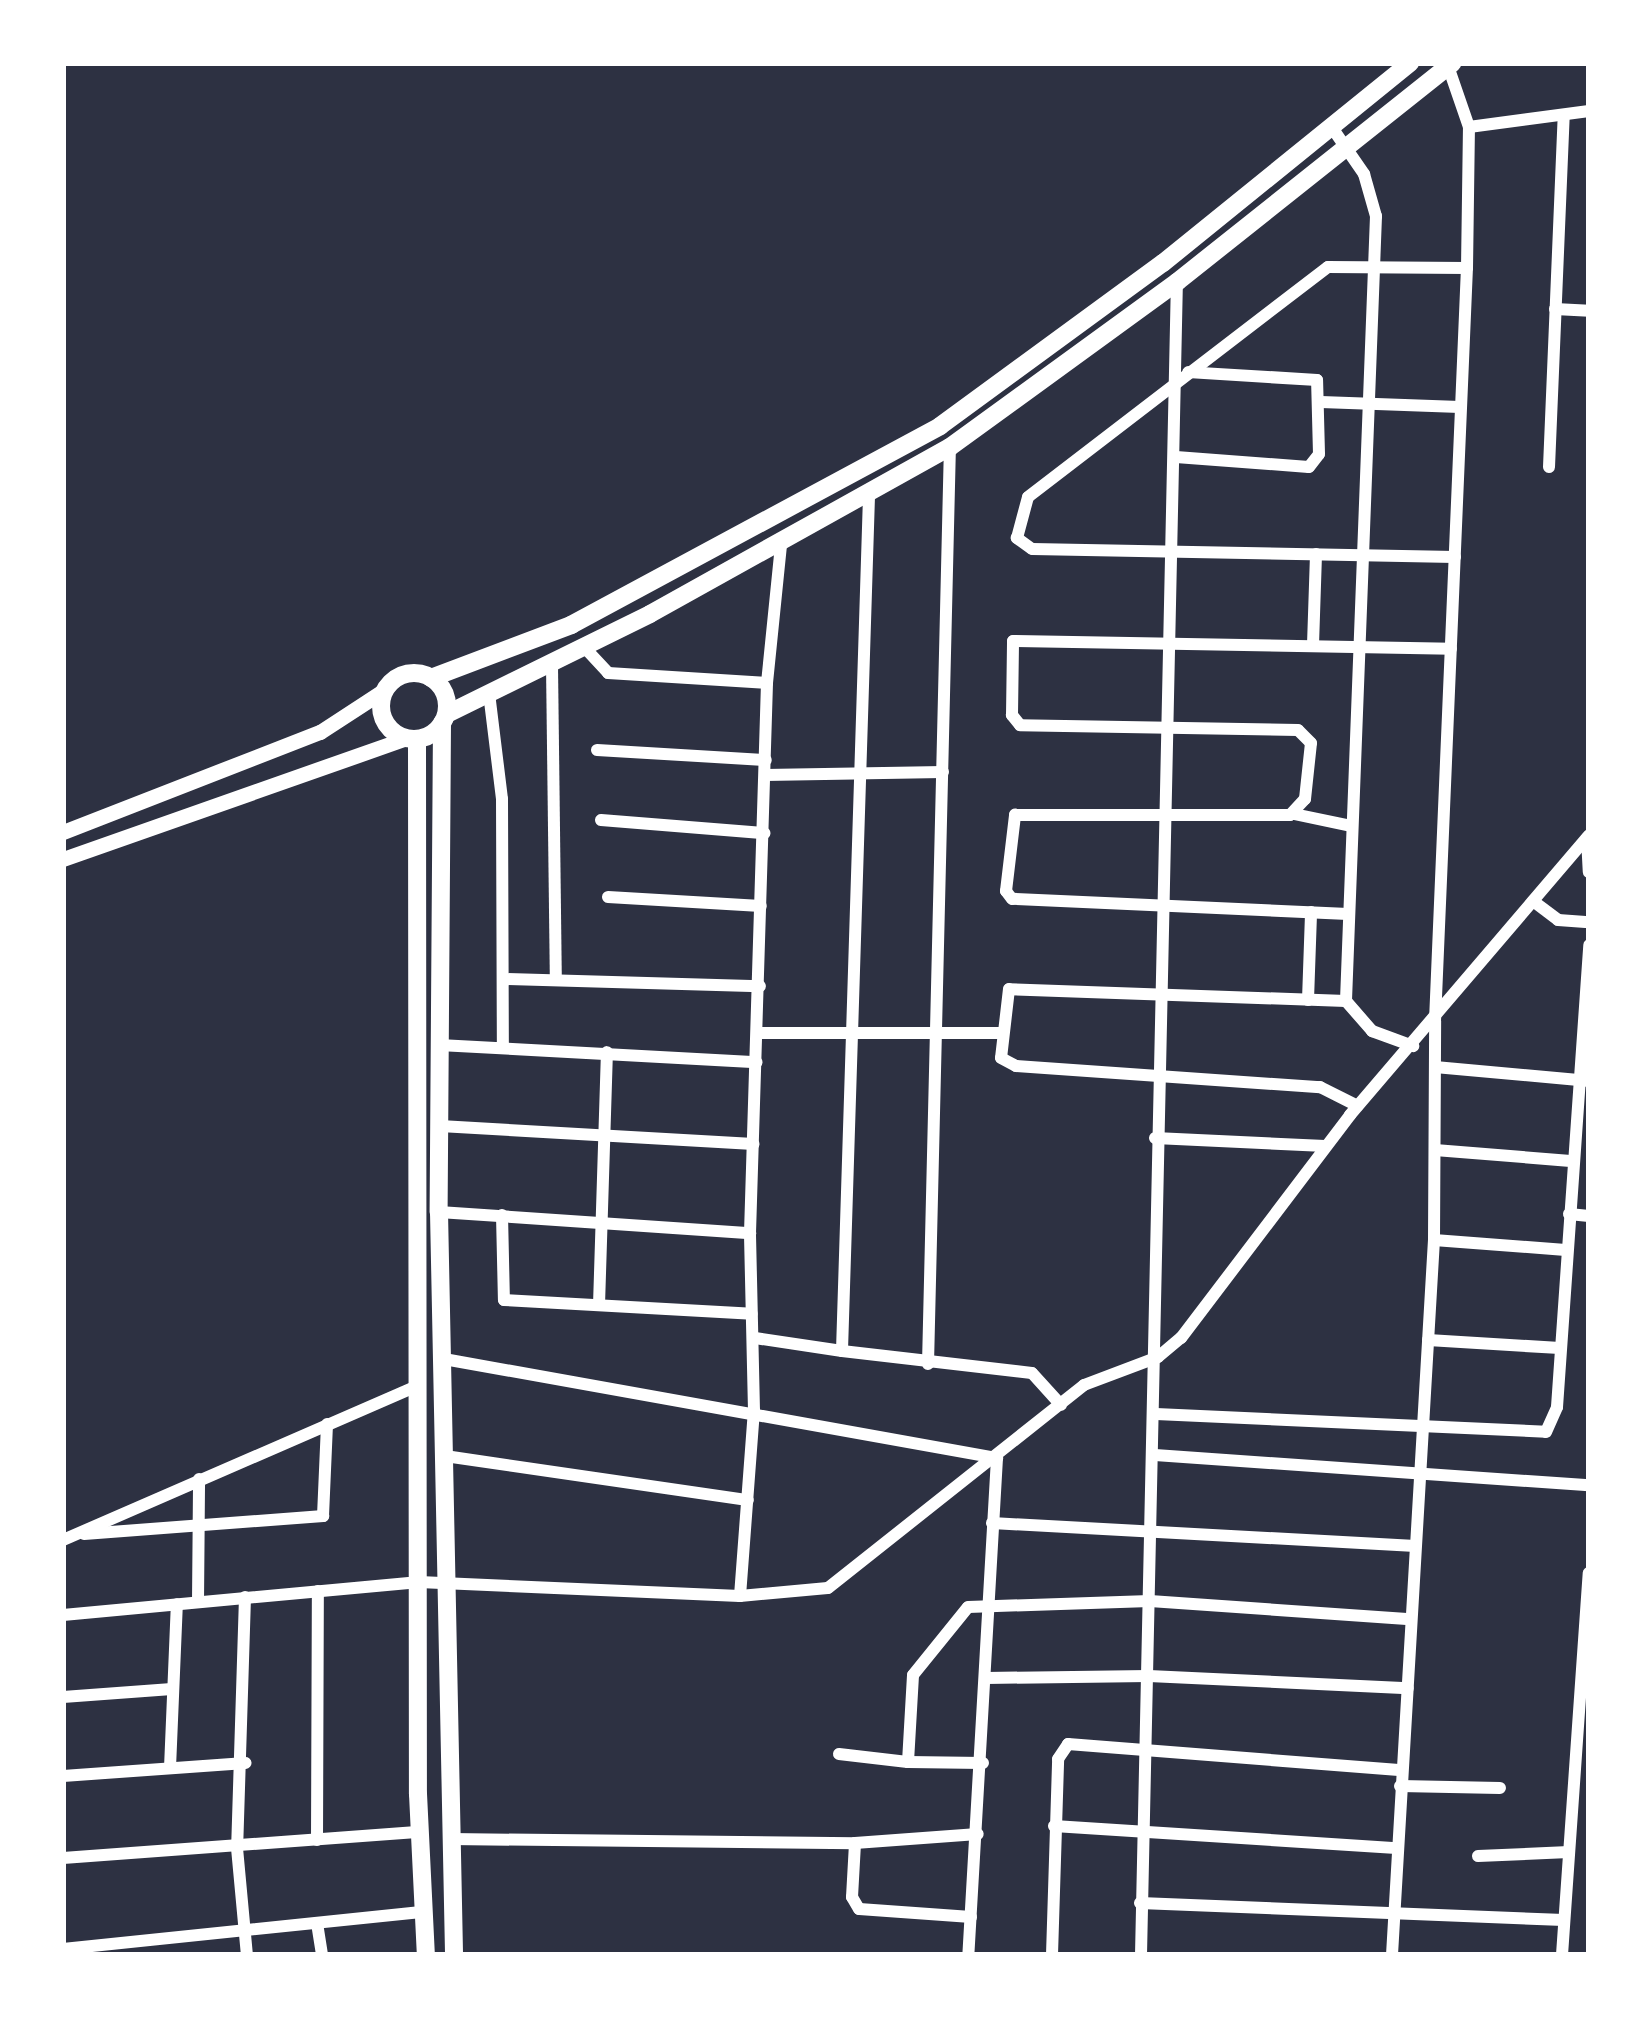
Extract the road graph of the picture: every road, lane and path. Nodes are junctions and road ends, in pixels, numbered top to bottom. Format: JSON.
{"nodes":[{"id":1,"x":1410,"y":63,"type":"edge"},
{"id":2,"x":1449,"y":64,"type":"edge"},
{"id":3,"x":1589,"y":111,"type":"edge"},
{"id":4,"x":1564,"y":115,"type":"junction"},
{"id":5,"x":1469,"y":128,"type":"junction"},
{"id":6,"x":1334,"y":129,"type":"junction"},
{"id":7,"x":1348,"y":148,"type":"junction"},
{"id":8,"x":1370,"y":264,"type":"junction"},
{"id":9,"x":1467,"y":268,"type":"junction"},
{"id":10,"x":1177,"y":282,"type":"junction"},
{"id":11,"x":1556,"y":309,"type":"junction"},
{"id":12,"x":1589,"y":311,"type":"edge"},
{"id":13,"x":1184,"y":375,"type":"junction"},
{"id":14,"x":1321,"y":402,"type":"junction"},
{"id":15,"x":1369,"y":402,"type":"junction"},
{"id":16,"x":1460,"y":406,"type":"junction"},
{"id":17,"x":950,"y":447,"type":"junction"},
{"id":18,"x":1175,"y":457,"type":"junction"},
{"id":19,"x":1549,"y":467,"type":"dead end"},
{"id":20,"x":868,"y":496,"type":"junction"},
{"id":21,"x":781,"y":544,"type":"junction"},
{"id":22,"x":1173,"y":552,"type":"junction"},
{"id":23,"x":1316,"y":554,"type":"junction"},
{"id":24,"x":1362,"y":555,"type":"junction"},
{"id":25,"x":1455,"y":557,"type":"junction"},
{"id":26,"x":1167,"y":641,"type":"junction"},
{"id":27,"x":1313,"y":645,"type":"junction"},
{"id":28,"x":1357,"y":646,"type":"junction"},
{"id":29,"x":585,"y":647,"type":"junction"},
{"id":30,"x":1451,"y":649,"type":"junction"},
{"id":31,"x":552,"y":665,"type":"junction"},
{"id":32,"x":431,"y":678,"type":"junction"},
{"id":33,"x":767,"y":683,"type":"junction"},
{"id":34,"x":386,"y":689,"type":"junction"},
{"id":35,"x":489,"y":693,"type":"junction"},
{"id":36,"x":445,"y":718,"type":"junction"},
{"id":37,"x":1164,"y":730,"type":"junction"},
{"id":38,"x":412,"y":739,"type":"junction"},
{"id":39,"x":597,"y":750,"type":"dead end"},
{"id":40,"x":765,"y":768,"type":"junction"},
{"id":41,"x":943,"y":772,"type":"junction"},
{"id":42,"x":856,"y":774,"type":"junction"},
{"id":43,"x":1294,"y":814,"type":"junction"},
{"id":44,"x":1162,"y":816,"type":"junction"},
{"id":45,"x":602,"y":820,"type":"dead end"},
{"id":46,"x":1351,"y":826,"type":"junction"},
{"id":47,"x":63,"y":832,"type":"edge"},
{"id":48,"x":764,"y":832,"type":"junction"},
{"id":49,"x":1588,"y":836,"type":"edge"},
{"id":50,"x":63,"y":859,"type":"edge"},
{"id":51,"x":1589,"y":872,"type":"edge"},
{"id":52,"x":608,"y":897,"type":"dead end"},
{"id":53,"x":1533,"y":901,"type":"junction"},
{"id":54,"x":1159,"y":905,"type":"junction"},
{"id":55,"x":761,"y":906,"type":"junction"},
{"id":56,"x":1311,"y":912,"type":"junction"},
{"id":57,"x":1348,"y":914,"type":"junction"},
{"id":58,"x":1589,"y":922,"type":"edge"},
{"id":59,"x":1589,"y":945,"type":"edge"},
{"id":60,"x":1588,"y":971,"type":"edge"},
{"id":61,"x":556,"y":978,"type":"junction"},
{"id":62,"x":504,"y":979,"type":"junction"},
{"id":63,"x":760,"y":986,"type":"junction"},
{"id":64,"x":1156,"y":992,"type":"junction"},
{"id":65,"x":1308,"y":1000,"type":"junction"},
{"id":66,"x":1346,"y":1001,"type":"junction"},
{"id":67,"x":1436,"y":1021,"type":"junction"},
{"id":68,"x":932,"y":1029,"type":"junction"},
{"id":69,"x":758,"y":1033,"type":"junction"},
{"id":70,"x":853,"y":1033,"type":"junction"},
{"id":71,"x":999,"y":1033,"type":"junction"},
{"id":72,"x":440,"y":1045,"type":"junction"},
{"id":73,"x":1412,"y":1046,"type":"junction"},
{"id":74,"x":503,"y":1048,"type":"junction"},
{"id":75,"x":607,"y":1052,"type":"junction"},
{"id":76,"x":757,"y":1062,"type":"junction"},
{"id":77,"x":1435,"y":1067,"type":"junction"},
{"id":78,"x":1154,"y":1075,"type":"junction"},
{"id":79,"x":1582,"y":1080,"type":"edge"},
{"id":80,"x":1358,"y":1106,"type":"junction"},
{"id":81,"x":440,"y":1126,"type":"junction"},
{"id":82,"x":604,"y":1136,"type":"junction"},
{"id":83,"x":1155,"y":1138,"type":"junction"},
{"id":84,"x":753,"y":1144,"type":"junction"},
{"id":85,"x":1325,"y":1146,"type":"junction"},
{"id":86,"x":1435,"y":1150,"type":"junction"},
{"id":87,"x":1571,"y":1162,"type":"junction"},
{"id":88,"x":439,"y":1212,"type":"junction"},
{"id":89,"x":1569,"y":1214,"type":"junction"},
{"id":90,"x":502,"y":1215,"type":"junction"},
{"id":91,"x":1589,"y":1216,"type":"edge"},
{"id":92,"x":601,"y":1220,"type":"junction"},
{"id":93,"x":750,"y":1233,"type":"junction"},
{"id":94,"x":1434,"y":1240,"type":"junction"},
{"id":95,"x":1566,"y":1250,"type":"junction"},
{"id":96,"x":598,"y":1305,"type":"junction"},
{"id":97,"x":752,"y":1314,"type":"junction"},
{"id":98,"x":755,"y":1338,"type":"junction"},
{"id":99,"x":1428,"y":1340,"type":"junction"},
{"id":100,"x":1561,"y":1348,"type":"junction"},
{"id":101,"x":842,"y":1352,"type":"junction"},
{"id":102,"x":1158,"y":1357,"type":"junction"},
{"id":103,"x":444,"y":1358,"type":"junction"},
{"id":104,"x":928,"y":1364,"type":"junction"},
{"id":105,"x":420,"y":1385,"type":"junction"},
{"id":106,"x":1061,"y":1405,"type":"junction"},
{"id":107,"x":754,"y":1412,"type":"junction"},
{"id":108,"x":1156,"y":1414,"type":"junction"},
{"id":109,"x":327,"y":1424,"type":"junction"},
{"id":110,"x":1424,"y":1424,"type":"junction"},
{"id":111,"x":1155,"y":1455,"type":"junction"},
{"id":112,"x":445,"y":1456,"type":"junction"},
{"id":113,"x":997,"y":1459,"type":"junction"},
{"id":114,"x":1421,"y":1469,"type":"junction"},
{"id":115,"x":199,"y":1479,"type":"junction"},
{"id":116,"x":1589,"y":1485,"type":"edge"},
{"id":117,"x":748,"y":1500,"type":"junction"},
{"id":118,"x":992,"y":1523,"type":"junction"},
{"id":119,"x":1153,"y":1526,"type":"junction"},
{"id":120,"x":198,"y":1527,"type":"junction"},
{"id":121,"x":70,"y":1537,"type":"edge"},
{"id":122,"x":1415,"y":1546,"type":"junction"},
{"id":123,"x":1589,"y":1573,"type":"edge"},
{"id":124,"x":418,"y":1582,"type":"junction"},
{"id":125,"x":446,"y":1583,"type":"junction"},
{"id":126,"x":318,"y":1591,"type":"junction"},
{"id":127,"x":740,"y":1596,"type":"junction"},
{"id":128,"x":245,"y":1597,"type":"junction"},
{"id":129,"x":1150,"y":1601,"type":"junction"},
{"id":130,"x":198,"y":1602,"type":"junction"},
{"id":131,"x":988,"y":1603,"type":"junction"},
{"id":132,"x":176,"y":1604,"type":"junction"},
{"id":133,"x":63,"y":1615,"type":"edge"},
{"id":134,"x":1410,"y":1619,"type":"junction"},
{"id":135,"x":1149,"y":1676,"type":"junction"},
{"id":136,"x":986,"y":1678,"type":"junction"},
{"id":137,"x":1408,"y":1688,"type":"junction"},
{"id":138,"x":172,"y":1689,"type":"junction"},
{"id":139,"x":63,"y":1697,"type":"edge"},
{"id":140,"x":1147,"y":1750,"type":"junction"},
{"id":141,"x":838,"y":1754,"type":"dead end"},
{"id":142,"x":908,"y":1762,"type":"junction"},
{"id":143,"x":246,"y":1763,"type":"junction"},
{"id":144,"x":983,"y":1763,"type":"junction"},
{"id":145,"x":170,"y":1768,"type":"junction"},
{"id":146,"x":1402,"y":1770,"type":"junction"},
{"id":147,"x":63,"y":1776,"type":"edge"},
{"id":148,"x":1400,"y":1786,"type":"junction"},
{"id":149,"x":1500,"y":1788,"type":"dead end"},
{"id":150,"x":418,"y":1794,"type":"junction"},
{"id":151,"x":448,"y":1796,"type":"junction"},
{"id":152,"x":1054,"y":1826,"type":"junction"},
{"id":153,"x":420,"y":1832,"type":"junction"},
{"id":154,"x":1143,"y":1832,"type":"junction"},
{"id":155,"x":978,"y":1834,"type":"junction"},
{"id":156,"x":448,"y":1839,"type":"junction"},
{"id":157,"x":317,"y":1840,"type":"junction"},
{"id":158,"x":856,"y":1843,"type":"junction"},
{"id":159,"x":237,"y":1848,"type":"junction"},
{"id":160,"x":1396,"y":1848,"type":"junction"},
{"id":161,"x":1569,"y":1852,"type":"junction"},
{"id":162,"x":1478,"y":1856,"type":"dead end"},
{"id":163,"x":63,"y":1858,"type":"edge"},
{"id":164,"x":1140,"y":1903,"type":"junction"},
{"id":165,"x":421,"y":1912,"type":"junction"},
{"id":166,"x":971,"y":1917,"type":"junction"},
{"id":167,"x":1395,"y":1918,"type":"junction"},
{"id":168,"x":1564,"y":1920,"type":"junction"},
{"id":169,"x":317,"y":1923,"type":"junction"},
{"id":170,"x":244,"y":1931,"type":"junction"},
{"id":171,"x":63,"y":1949,"type":"edge"},
{"id":172,"x":247,"y":1955,"type":"edge"},
{"id":173,"x":322,"y":1955,"type":"edge"},
{"id":174,"x":426,"y":1955,"type":"edge"},
{"id":175,"x":454,"y":1955,"type":"edge"},
{"id":176,"x":968,"y":1955,"type":"edge"},
{"id":177,"x":1052,"y":1955,"type":"edge"},
{"id":178,"x":1141,"y":1955,"type":"edge"},
{"id":179,"x":1392,"y":1955,"type":"edge"},
{"id":180,"x":1562,"y":1955,"type":"edge"}],
"edges":[{"from":1,"to":6,"type":"main road"},
{"from":2,"to":5,"type":"street"},
{"from":2,"to":7,"type":"main road"},
{"from":3,"to":4,"type":"street"},
{"from":4,"to":5,"type":"street"},
{"from":4,"to":11,"type":"street"},
{"from":5,"to":9,"type":"street"},
{"from":6,"to":7,"type":"street"},
{"from":6,"to":32,"type":"main road"},
{"from":7,"to":8,"type":"street"},
{"from":7,"to":10,"type":"main road"},
{"from":8,"to":9,"type":"street"},
{"from":8,"to":13,"type":"street"},
{"from":8,"to":15,"type":"street"},
{"from":9,"to":16,"type":"street"},
{"from":10,"to":13,"type":"street"},
{"from":10,"to":17,"type":"main road"},
{"from":11,"to":12,"type":"street"},
{"from":11,"to":19,"type":"street"},
{"from":13,"to":14,"type":"street"},
{"from":13,"to":18,"type":"street"},
{"from":13,"to":22,"type":"street"},
{"from":14,"to":15,"type":"street"},
{"from":14,"to":18,"type":"street"},
{"from":15,"to":16,"type":"street"},
{"from":15,"to":24,"type":"street"},
{"from":16,"to":25,"type":"street"},
{"from":17,"to":20,"type":"main road"},
{"from":17,"to":41,"type":"street"},
{"from":18,"to":22,"type":"street"},
{"from":20,"to":21,"type":"main road"},
{"from":20,"to":42,"type":"street"},
{"from":21,"to":29,"type":"main road"},
{"from":21,"to":33,"type":"street"},
{"from":22,"to":23,"type":"street"},
{"from":22,"to":26,"type":"street"},
{"from":23,"to":24,"type":"street"},
{"from":23,"to":27,"type":"street"},
{"from":24,"to":25,"type":"street"},
{"from":24,"to":28,"type":"street"},
{"from":25,"to":30,"type":"street"},
{"from":26,"to":27,"type":"street"},
{"from":26,"to":37,"type":"street"},
{"from":26,"to":37,"type":"street"},
{"from":27,"to":28,"type":"street"},
{"from":28,"to":30,"type":"street"},
{"from":28,"to":46,"type":"street"},
{"from":29,"to":31,"type":"main road"},
{"from":29,"to":33,"type":"street"},
{"from":30,"to":67,"type":"street"},
{"from":31,"to":35,"type":"main road"},
{"from":31,"to":61,"type":"street"},
{"from":32,"to":34,"type":"main road"},
{"from":32,"to":36,"type":"main road"},
{"from":33,"to":40,"type":"street"},
{"from":34,"to":38,"type":"main road"},
{"from":34,"to":47,"type":"street"},
{"from":35,"to":36,"type":"main road"},
{"from":35,"to":62,"type":"street"},
{"from":36,"to":38,"type":"main road"},
{"from":36,"to":72,"type":"main road"},
{"from":37,"to":43,"type":"street"},
{"from":37,"to":44,"type":"street"},
{"from":38,"to":50,"type":"street"},
{"from":38,"to":105,"type":"main road"},
{"from":39,"to":40,"type":"street"},
{"from":40,"to":42,"type":"street"},
{"from":40,"to":48,"type":"street"},
{"from":41,"to":42,"type":"street"},
{"from":41,"to":68,"type":"street"},
{"from":42,"to":70,"type":"street"},
{"from":43,"to":44,"type":"street"},
{"from":43,"to":46,"type":"street"},
{"from":44,"to":54,"type":"street"},
{"from":44,"to":54,"type":"street"},
{"from":45,"to":48,"type":"street"},
{"from":46,"to":57,"type":"street"},
{"from":48,"to":55,"type":"street"},
{"from":49,"to":51,"type":"street"},
{"from":49,"to":53,"type":"street"},
{"from":52,"to":55,"type":"street"},
{"from":53,"to":58,"type":"street"},
{"from":53,"to":67,"type":"street"},
{"from":54,"to":56,"type":"street"},
{"from":54,"to":64,"type":"street"},
{"from":55,"to":63,"type":"street"},
{"from":56,"to":57,"type":"street"},
{"from":56,"to":65,"type":"street"},
{"from":57,"to":66,"type":"street"},
{"from":59,"to":60,"type":"street"},
{"from":60,"to":79,"type":"street"},
{"from":61,"to":62,"type":"street"},
{"from":61,"to":63,"type":"street"},
{"from":62,"to":74,"type":"street"},
{"from":63,"to":69,"type":"street"},
{"from":64,"to":65,"type":"street"},
{"from":64,"to":71,"type":"street"},
{"from":64,"to":78,"type":"street"},
{"from":65,"to":66,"type":"street"},
{"from":66,"to":73,"type":"street"},
{"from":67,"to":73,"type":"street"},
{"from":67,"to":77,"type":"street"},
{"from":68,"to":70,"type":"street"},
{"from":68,"to":71,"type":"street"},
{"from":68,"to":104,"type":"street"},
{"from":69,"to":70,"type":"street"},
{"from":69,"to":76,"type":"street"},
{"from":70,"to":101,"type":"street"},
{"from":71,"to":78,"type":"street"},
{"from":72,"to":74,"type":"street"},
{"from":72,"to":81,"type":"main road"},
{"from":73,"to":80,"type":"street"},
{"from":74,"to":75,"type":"street"},
{"from":75,"to":76,"type":"street"},
{"from":75,"to":82,"type":"street"},
{"from":76,"to":84,"type":"street"},
{"from":77,"to":79,"type":"street"},
{"from":77,"to":86,"type":"street"},
{"from":78,"to":80,"type":"street"},
{"from":78,"to":83,"type":"street"},
{"from":79,"to":87,"type":"street"},
{"from":80,"to":85,"type":"street"},
{"from":81,"to":82,"type":"street"},
{"from":81,"to":88,"type":"main road"},
{"from":82,"to":84,"type":"street"},
{"from":82,"to":92,"type":"street"},
{"from":83,"to":85,"type":"street"},
{"from":83,"to":102,"type":"street"},
{"from":84,"to":93,"type":"street"},
{"from":85,"to":102,"type":"street"},
{"from":86,"to":87,"type":"street"},
{"from":86,"to":94,"type":"street"},
{"from":87,"to":89,"type":"street"},
{"from":88,"to":90,"type":"street"},
{"from":88,"to":103,"type":"main road"},
{"from":89,"to":91,"type":"street"},
{"from":89,"to":95,"type":"street"},
{"from":90,"to":92,"type":"street"},
{"from":90,"to":96,"type":"street"},
{"from":92,"to":93,"type":"street"},
{"from":92,"to":96,"type":"street"},
{"from":93,"to":97,"type":"street"},
{"from":94,"to":95,"type":"street"},
{"from":94,"to":99,"type":"street"},
{"from":95,"to":100,"type":"street"},
{"from":96,"to":97,"type":"street"},
{"from":97,"to":98,"type":"street"},
{"from":98,"to":101,"type":"street"},
{"from":98,"to":107,"type":"street"},
{"from":99,"to":100,"type":"street"},
{"from":99,"to":110,"type":"street"},
{"from":100,"to":110,"type":"street"},
{"from":101,"to":104,"type":"street"},
{"from":102,"to":106,"type":"street"},
{"from":102,"to":108,"type":"street"},
{"from":103,"to":107,"type":"street"},
{"from":103,"to":112,"type":"main road"},
{"from":104,"to":106,"type":"street"},
{"from":105,"to":109,"type":"street"},
{"from":105,"to":124,"type":"main road"},
{"from":106,"to":113,"type":"street"},
{"from":107,"to":113,"type":"street"},
{"from":107,"to":117,"type":"street"},
{"from":108,"to":110,"type":"street"},
{"from":108,"to":111,"type":"street"},
{"from":109,"to":115,"type":"street"},
{"from":109,"to":120,"type":"street"},
{"from":110,"to":114,"type":"street"},
{"from":111,"to":114,"type":"street"},
{"from":111,"to":119,"type":"street"},
{"from":112,"to":117,"type":"street"},
{"from":112,"to":125,"type":"main road"},
{"from":113,"to":118,"type":"street"},
{"from":113,"to":127,"type":"street"},
{"from":114,"to":116,"type":"street"},
{"from":114,"to":122,"type":"street"},
{"from":115,"to":120,"type":"street"},
{"from":115,"to":121,"type":"street"},
{"from":117,"to":127,"type":"street"},
{"from":118,"to":119,"type":"street"},
{"from":118,"to":131,"type":"street"},
{"from":119,"to":122,"type":"street"},
{"from":119,"to":129,"type":"street"},
{"from":120,"to":121,"type":"street"},
{"from":120,"to":130,"type":"street"},
{"from":122,"to":134,"type":"street"},
{"from":123,"to":161,"type":"street"},
{"from":124,"to":125,"type":"street"},
{"from":124,"to":126,"type":"street"},
{"from":124,"to":150,"type":"main road"},
{"from":125,"to":127,"type":"street"},
{"from":125,"to":151,"type":"main road"},
{"from":126,"to":128,"type":"street"},
{"from":126,"to":157,"type":"street"},
{"from":128,"to":130,"type":"street"},
{"from":128,"to":143,"type":"street"},
{"from":129,"to":131,"type":"street"},
{"from":129,"to":134,"type":"street"},
{"from":129,"to":135,"type":"street"},
{"from":130,"to":132,"type":"street"},
{"from":131,"to":136,"type":"street"},
{"from":131,"to":142,"type":"street"},
{"from":132,"to":133,"type":"street"},
{"from":132,"to":138,"type":"street"},
{"from":134,"to":137,"type":"street"},
{"from":135,"to":136,"type":"street"},
{"from":135,"to":137,"type":"street"},
{"from":135,"to":140,"type":"street"},
{"from":136,"to":144,"type":"street"},
{"from":137,"to":146,"type":"street"},
{"from":138,"to":139,"type":"street"},
{"from":138,"to":145,"type":"street"},
{"from":140,"to":146,"type":"street"},
{"from":140,"to":152,"type":"street"},
{"from":140,"to":154,"type":"street"},
{"from":141,"to":142,"type":"street"},
{"from":142,"to":144,"type":"street"},
{"from":143,"to":145,"type":"street"},
{"from":143,"to":159,"type":"street"},
{"from":144,"to":155,"type":"street"},
{"from":145,"to":147,"type":"street"},
{"from":146,"to":148,"type":"street"},
{"from":148,"to":149,"type":"street"},
{"from":148,"to":160,"type":"street"},
{"from":150,"to":151,"type":"main road"},
{"from":150,"to":153,"type":"main road"},
{"from":151,"to":156,"type":"main road"},
{"from":152,"to":154,"type":"street"},
{"from":152,"to":177,"type":"street"},
{"from":153,"to":157,"type":"street"},
{"from":153,"to":165,"type":"main road"},
{"from":154,"to":160,"type":"street"},
{"from":154,"to":164,"type":"street"},
{"from":155,"to":158,"type":"street"},
{"from":155,"to":166,"type":"street"},
{"from":156,"to":158,"type":"street"},
{"from":156,"to":175,"type":"main road"},
{"from":157,"to":159,"type":"street"},
{"from":158,"to":166,"type":"street"},
{"from":159,"to":163,"type":"street"},
{"from":159,"to":170,"type":"street"},
{"from":160,"to":167,"type":"street"},
{"from":161,"to":162,"type":"street"},
{"from":161,"to":168,"type":"street"},
{"from":164,"to":167,"type":"street"},
{"from":164,"to":178,"type":"street"},
{"from":165,"to":169,"type":"street"},
{"from":165,"to":174,"type":"main road"},
{"from":166,"to":176,"type":"street"},
{"from":167,"to":168,"type":"street"},
{"from":167,"to":179,"type":"street"},
{"from":168,"to":180,"type":"street"},
{"from":169,"to":170,"type":"street"},
{"from":169,"to":173,"type":"street"},
{"from":170,"to":171,"type":"street"},
{"from":170,"to":172,"type":"street"}]}
